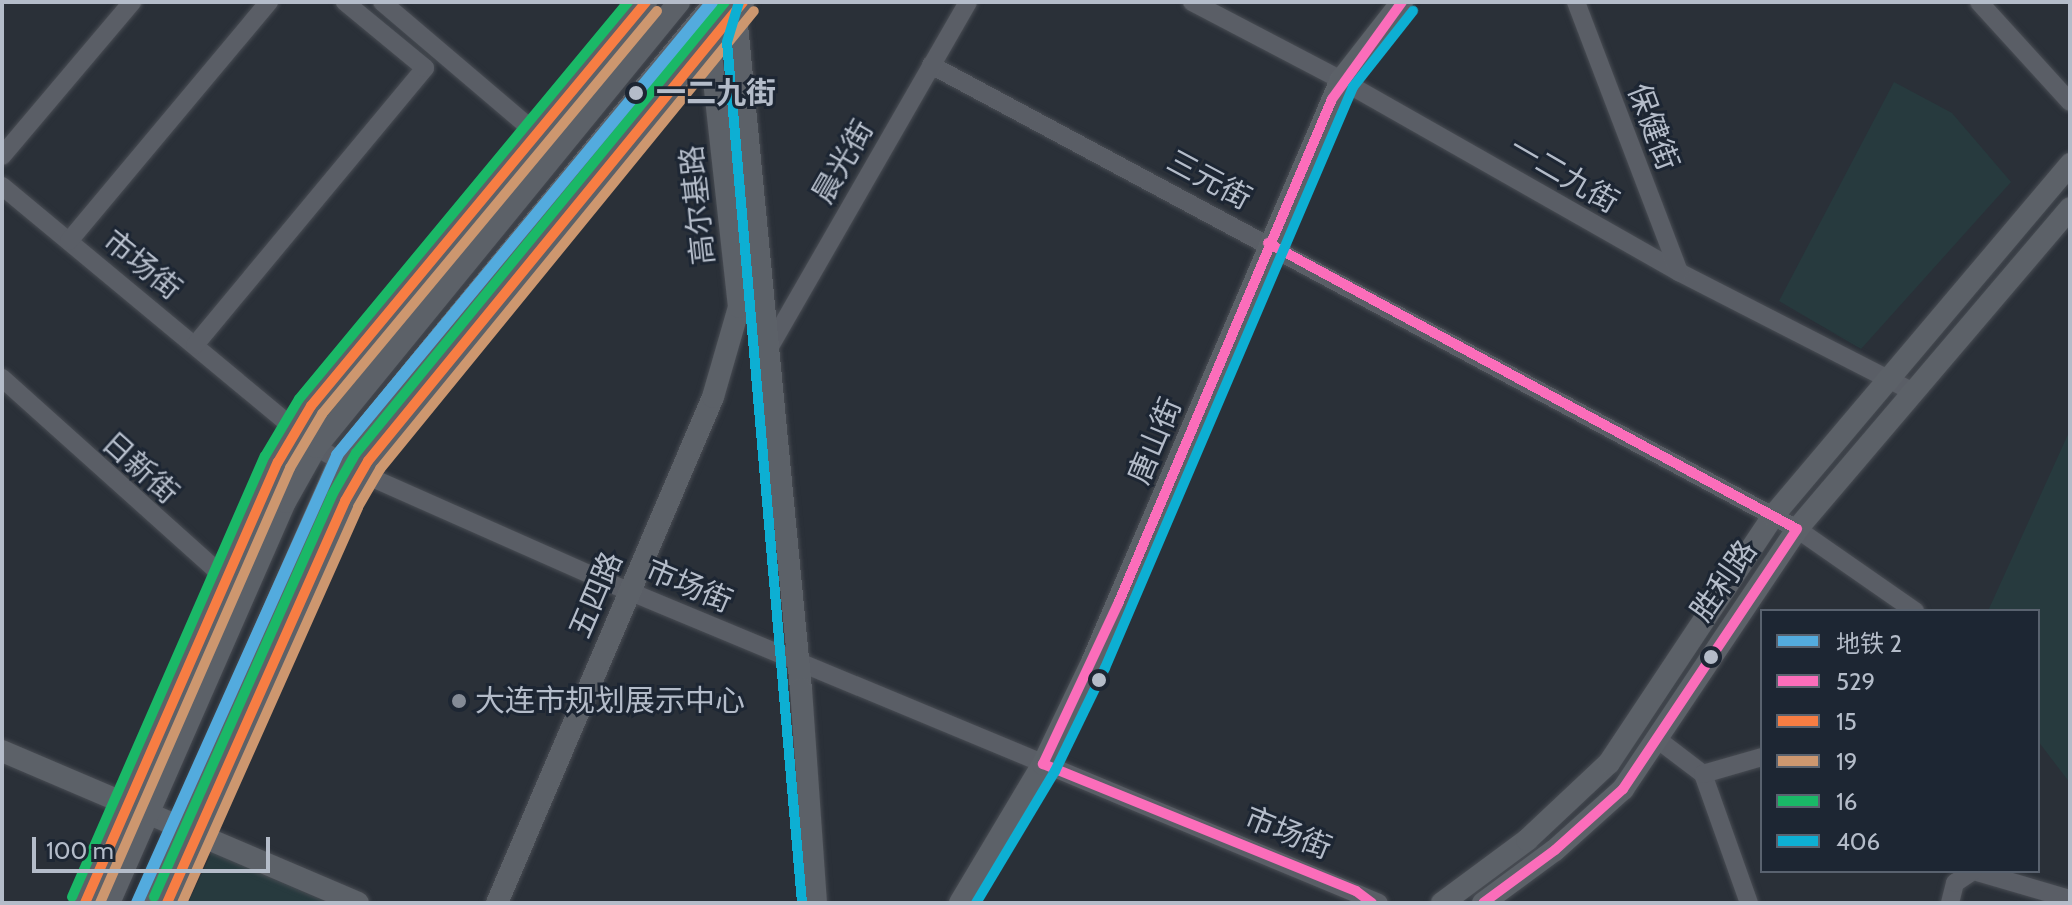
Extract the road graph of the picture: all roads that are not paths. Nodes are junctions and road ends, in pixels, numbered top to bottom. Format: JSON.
{"nodes":[{"id":1,"x":132,"y":2,"type":"edge"},
{"id":2,"x":269,"y":2,"type":"edge"},
{"id":3,"x":345,"y":2,"type":"edge"},
{"id":4,"x":382,"y":2,"type":"edge"},
{"id":5,"x":646,"y":2,"type":"edge"},
{"id":6,"x":679,"y":2,"type":"edge"},
{"id":7,"x":968,"y":2,"type":"edge"},
{"id":8,"x":1192,"y":2,"type":"edge"},
{"id":9,"x":1402,"y":2,"type":"edge"},
{"id":10,"x":1576,"y":2,"type":"edge"},
{"id":11,"x":1979,"y":2,"type":"edge"},
{"id":12,"x":742,"y":4,"type":"edge"},
{"id":13,"x":708,"y":6,"type":"edge"},
{"id":14,"x":711,"y":42,"type":"junction"},
{"id":15,"x":931,"y":65,"type":"junction"},
{"id":16,"x":1341,"y":80,"type":"junction"},
{"id":17,"x":2070,"y":102,"type":"edge"},
{"id":18,"x":535,"y":132,"type":"junction"},
{"id":19,"x":557,"y":151,"type":"junction"},
{"id":20,"x":2,"y":156,"type":"edge"},
{"id":21,"x":2070,"y":164,"type":"edge"},
{"id":22,"x":2,"y":186,"type":"edge"},
{"id":23,"x":2070,"y":208,"type":"edge"},
{"id":24,"x":69,"y":241,"type":"junction"},
{"id":25,"x":1268,"y":243,"type":"junction"},
{"id":26,"x":1679,"y":272,"type":"junction"},
{"id":27,"x":739,"y":307,"type":"joint"},
{"id":28,"x":195,"y":345,"type":"junction"},
{"id":29,"x":768,"y":350,"type":"junction"},
{"id":30,"x":2,"y":378,"type":"edge"},
{"id":31,"x":1886,"y":378,"type":"junction"},
{"id":32,"x":1912,"y":391,"type":"junction"},
{"id":33,"x":407,"y":409,"type":"junction"},
{"id":34,"x":296,"y":430,"type":"junction"},
{"id":35,"x":316,"y":447,"type":"junction"},
{"id":36,"x":339,"y":461,"type":"junction"},
{"id":37,"x":361,"y":473,"type":"junction"},
{"id":38,"x":1773,"y":516,"type":"junction"},
{"id":39,"x":1797,"y":529,"type":"junction"},
{"id":40,"x":236,"y":588,"type":"junction"},
{"id":41,"x":629,"y":591,"type":"junction"},
{"id":42,"x":1912,"y":609,"type":"edge"},
{"id":43,"x":261,"y":635,"type":"junction"},
{"id":44,"x":798,"y":663,"type":"junction"},
{"id":45,"x":250,"y":716,"type":"junction"},
{"id":46,"x":1657,"y":739,"type":"junction"},
{"id":47,"x":2,"y":751,"type":"edge"},
{"id":48,"x":1760,"y":758,"type":"edge"},
{"id":49,"x":1043,"y":764,"type":"junction"},
{"id":50,"x":1703,"y":774,"type":"junction"},
{"id":51,"x":138,"y":809,"type":"junction"},
{"id":52,"x":188,"y":830,"type":"junction"},
{"id":53,"x":1971,"y":873,"type":"edge"},
{"id":54,"x":1981,"y":873,"type":"edge"},
{"id":55,"x":2070,"y":899,"type":"edge"},
{"id":56,"x":1374,"y":902,"type":"edge"},
{"id":57,"x":85,"y":903,"type":"edge"},
{"id":58,"x":109,"y":903,"type":"edge"},
{"id":59,"x":145,"y":903,"type":"edge"},
{"id":60,"x":167,"y":903,"type":"edge"},
{"id":61,"x":358,"y":903,"type":"edge"},
{"id":62,"x":497,"y":903,"type":"edge"},
{"id":63,"x":816,"y":903,"type":"edge"},
{"id":64,"x":960,"y":903,"type":"edge"},
{"id":65,"x":1442,"y":903,"type":"edge"},
{"id":66,"x":1483,"y":903,"type":"edge"},
{"id":67,"x":1749,"y":903,"type":"edge"},
{"id":68,"x":1950,"y":903,"type":"edge"}],
"edges":[{"from":1,"to":20,"type":"street"},
{"from":2,"to":24,"type":"street"},
{"from":3,"to":28,"type":"street"},
{"from":4,"to":18,"type":"street"},
{"from":5,"to":18,"type":"main road"},
{"from":6,"to":19,"type":"main road"},
{"from":7,"to":15,"type":"street","name":"晨光街"},
{"from":8,"to":16,"type":"street","name":"一二九街"},
{"from":9,"to":16,"type":"main road","name":"唐山街"},
{"from":10,"to":26,"type":"street","name":"保健街"},
{"from":11,"to":17,"type":"street"},
{"from":12,"to":14,"type":"main road"},
{"from":12,"to":29,"type":"main road","name":"高尔基路"},
{"from":13,"to":14,"type":"main road","name":"高尔基路"},
{"from":13,"to":36,"type":"main road"},
{"from":14,"to":27,"type":"main road","name":"高尔基路"},
{"from":14,"to":33,"type":"main road"},
{"from":15,"to":25,"type":"street","name":"三元街"},
{"from":15,"to":29,"type":"street","name":"晨光街"},
{"from":16,"to":25,"type":"main road","name":"唐山街"},
{"from":16,"to":26,"type":"street","name":"一二九街"},
{"from":18,"to":19,"type":"street"},
{"from":18,"to":34,"type":"main road"},
{"from":19,"to":35,"type":"main road"},
{"from":21,"to":31,"type":"main road","name":"胜利路"},
{"from":22,"to":24,"type":"street","name":"市场街"},
{"from":23,"to":32,"type":"main road","name":"胜利路"},
{"from":24,"to":28,"type":"street","name":"市场街"},
{"from":25,"to":38,"type":"street","name":"三元街"},
{"from":25,"to":49,"type":"main road","name":"唐山街"},
{"from":26,"to":31,"type":"street","name":"一二九街"},
{"from":27,"to":41,"type":"main road","name":"五四路"},
{"from":28,"to":34,"type":"street","name":"市场街"},
{"from":29,"to":44,"type":"main road","name":"高尔基路"},
{"from":30,"to":40,"type":"street","name":"日新街"},
{"from":31,"to":32,"type":"street","name":"一二九街"},
{"from":31,"to":38,"type":"main road","name":"胜利路"},
{"from":32,"to":39,"type":"main road","name":"胜利路"},
{"from":33,"to":36,"type":"main road"},
{"from":33,"to":37,"type":"main road"},
{"from":34,"to":35,"type":"street","name":"市场街"},
{"from":34,"to":40,"type":"main road"},
{"from":35,"to":36,"type":"street","name":"市场街"},
{"from":35,"to":40,"type":"main road"},
{"from":36,"to":37,"type":"street","name":"市场街"},
{"from":36,"to":43,"type":"main road"},
{"from":37,"to":41,"type":"street","name":"市场街"},
{"from":37,"to":45,"type":"main road"},
{"from":38,"to":39,"type":"street","name":"三元街"},
{"from":38,"to":65,"type":"main road","name":"胜利路"},
{"from":39,"to":42,"type":"street","name":"三元街"},
{"from":39,"to":46,"type":"main road","name":"胜利路"},
{"from":40,"to":51,"type":"main road"},
{"from":41,"to":44,"type":"street","name":"市场街"},
{"from":41,"to":62,"type":"main road","name":"五四路"},
{"from":43,"to":45,"type":"main road"},
{"from":43,"to":52,"type":"main road"},
{"from":44,"to":49,"type":"street","name":"市场街"},
{"from":44,"to":63,"type":"main road","name":"高尔基路"},
{"from":45,"to":52,"type":"main road"},
{"from":46,"to":50,"type":"street"},
{"from":46,"to":66,"type":"main road","name":"胜利路"},
{"from":47,"to":51,"type":"main road"},
{"from":48,"to":50,"type":"street"},
{"from":49,"to":56,"type":"street","name":"市场街"},
{"from":49,"to":64,"type":"main road","name":"唐山街"},
{"from":50,"to":67,"type":"street"},
{"from":51,"to":52,"type":"main road"},
{"from":51,"to":57,"type":"main road"},
{"from":51,"to":58,"type":"main road"},
{"from":52,"to":59,"type":"main road"},
{"from":52,"to":60,"type":"main road"},
{"from":52,"to":61,"type":"main road"},
{"from":53,"to":68,"type":"street"},
{"from":54,"to":55,"type":"street"}]}
